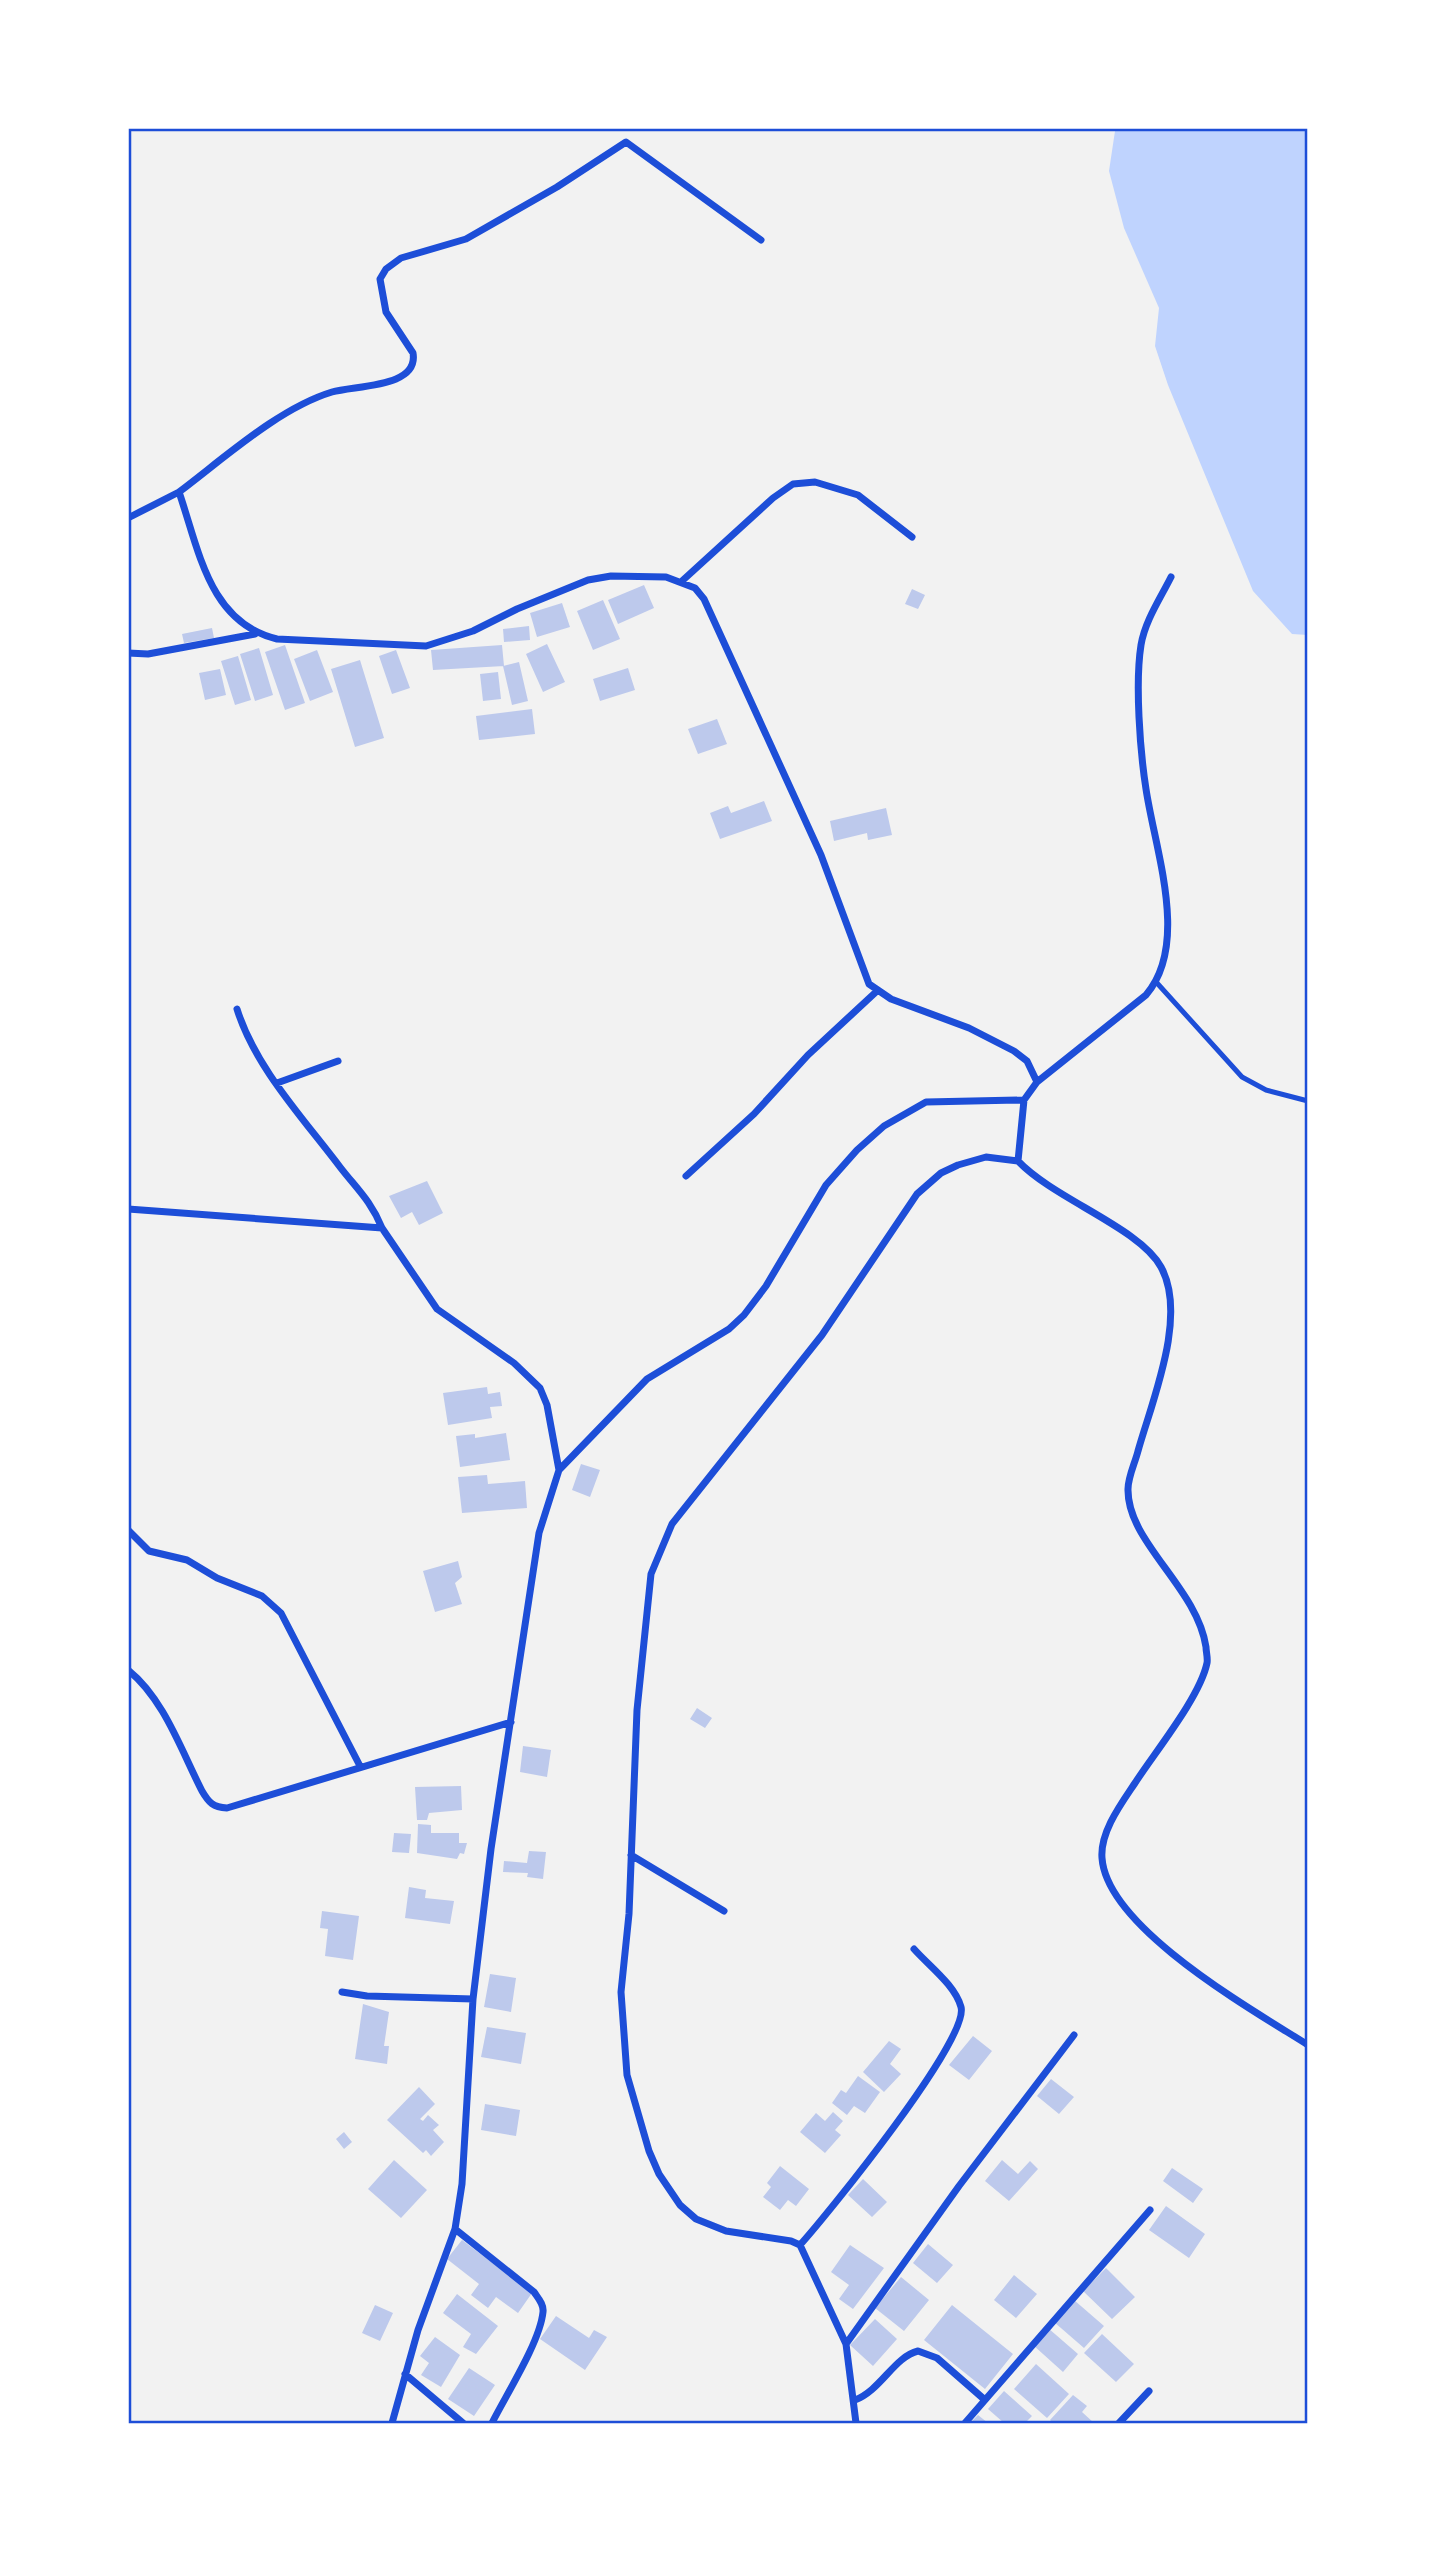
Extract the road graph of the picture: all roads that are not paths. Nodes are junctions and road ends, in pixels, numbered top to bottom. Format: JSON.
{"nodes":[{"id":1,"x":761,"y":240,"type":"dead end"},
{"id":2,"x":179,"y":492,"type":"junction"},
{"id":3,"x":128,"y":518,"type":"edge"},
{"id":4,"x":912,"y":537,"type":"dead end"},
{"id":5,"x":1171,"y":578,"type":"dead end"},
{"id":6,"x":682,"y":581,"type":"junction"},
{"id":7,"x":255,"y":634,"type":"junction"},
{"id":8,"x":128,"y":653,"type":"edge"},
{"id":9,"x":1157,"y":982,"type":"junction"},
{"id":10,"x":877,"y":991,"type":"junction"},
{"id":11,"x":237,"y":1009,"type":"dead end"},
{"id":12,"x":338,"y":1061,"type":"dead end"},
{"id":13,"x":1037,"y":1082,"type":"junction"},
{"id":14,"x":277,"y":1083,"type":"junction"},
{"id":15,"x":1024,"y":1100,"type":"junction"},
{"id":16,"x":1308,"y":1101,"type":"edge"},
{"id":17,"x":1018,"y":1161,"type":"junction"},
{"id":18,"x":687,"y":1176,"type":"dead end"},
{"id":19,"x":128,"y":1209,"type":"edge"},
{"id":20,"x":382,"y":1228,"type":"junction"},
{"id":21,"x":559,"y":1469,"type":"junction"},
{"id":22,"x":128,"y":1530,"type":"edge"},
{"id":23,"x":128,"y":1670,"type":"edge"},
{"id":24,"x":511,"y":1722,"type":"junction"},
{"id":25,"x":360,"y":1766,"type":"junction"},
{"id":26,"x":631,"y":1854,"type":"junction"},
{"id":27,"x":724,"y":1911,"type":"dead end"},
{"id":28,"x":914,"y":1949,"type":"dead end"},
{"id":29,"x":341,"y":1992,"type":"dead end"},
{"id":30,"x":473,"y":1999,"type":"junction"},
{"id":31,"x":1073,"y":2035,"type":"dead end"},
{"id":32,"x":1308,"y":2045,"type":"edge"},
{"id":33,"x":1150,"y":2210,"type":"dead end"},
{"id":34,"x":455,"y":2229,"type":"junction"},
{"id":35,"x":800,"y":2245,"type":"junction"},
{"id":36,"x":846,"y":2344,"type":"junction"},
{"id":37,"x":405,"y":2374,"type":"junction"},
{"id":38,"x":1149,"y":2391,"type":"dead end"},
{"id":39,"x":855,"y":2400,"type":"junction"},
{"id":40,"x":985,"y":2400,"type":"junction"},
{"id":41,"x":393,"y":2423,"type":"edge"},
{"id":42,"x":463,"y":2423,"type":"edge"},
{"id":43,"x":492,"y":2423,"type":"edge"},
{"id":44,"x":856,"y":2423,"type":"edge"},
{"id":45,"x":965,"y":2423,"type":"edge"},
{"id":46,"x":1119,"y":2423,"type":"edge"}],
"edges":[{"from":1,"to":2,"type":"street"},
{"from":2,"to":3,"type":"street"},
{"from":2,"to":7,"type":"street"},
{"from":4,"to":6,"type":"street"},
{"from":5,"to":9,"type":"street"},
{"from":6,"to":7,"type":"street"},
{"from":6,"to":10,"type":"street"},
{"from":7,"to":8,"type":"street"},
{"from":9,"to":13,"type":"street"},
{"from":9,"to":16,"type":"lane"},
{"from":10,"to":13,"type":"street"},
{"from":10,"to":18,"type":"street"},
{"from":11,"to":14,"type":"street"},
{"from":12,"to":14,"type":"street"},
{"from":13,"to":15,"type":"street"},
{"from":14,"to":20,"type":"street"},
{"from":15,"to":17,"type":"street"},
{"from":15,"to":21,"type":"street"},
{"from":17,"to":26,"type":"street"},
{"from":17,"to":32,"type":"street"},
{"from":19,"to":20,"type":"street"},
{"from":20,"to":21,"type":"street"},
{"from":21,"to":24,"type":"street"},
{"from":22,"to":25,"type":"street"},
{"from":23,"to":25,"type":"street"},
{"from":24,"to":25,"type":"street"},
{"from":24,"to":30,"type":"street"},
{"from":26,"to":27,"type":"street"},
{"from":26,"to":35,"type":"street"},
{"from":28,"to":35,"type":"street"},
{"from":29,"to":30,"type":"street"},
{"from":30,"to":34,"type":"street"},
{"from":31,"to":36,"type":"street"},
{"from":33,"to":40,"type":"street"},
{"from":34,"to":37,"type":"street"},
{"from":34,"to":43,"type":"street"},
{"from":35,"to":36,"type":"street"},
{"from":36,"to":39,"type":"street"},
{"from":37,"to":41,"type":"street"},
{"from":37,"to":42,"type":"street"},
{"from":38,"to":46,"type":"street"},
{"from":39,"to":40,"type":"street"},
{"from":39,"to":44,"type":"street"},
{"from":40,"to":45,"type":"street"}]}
